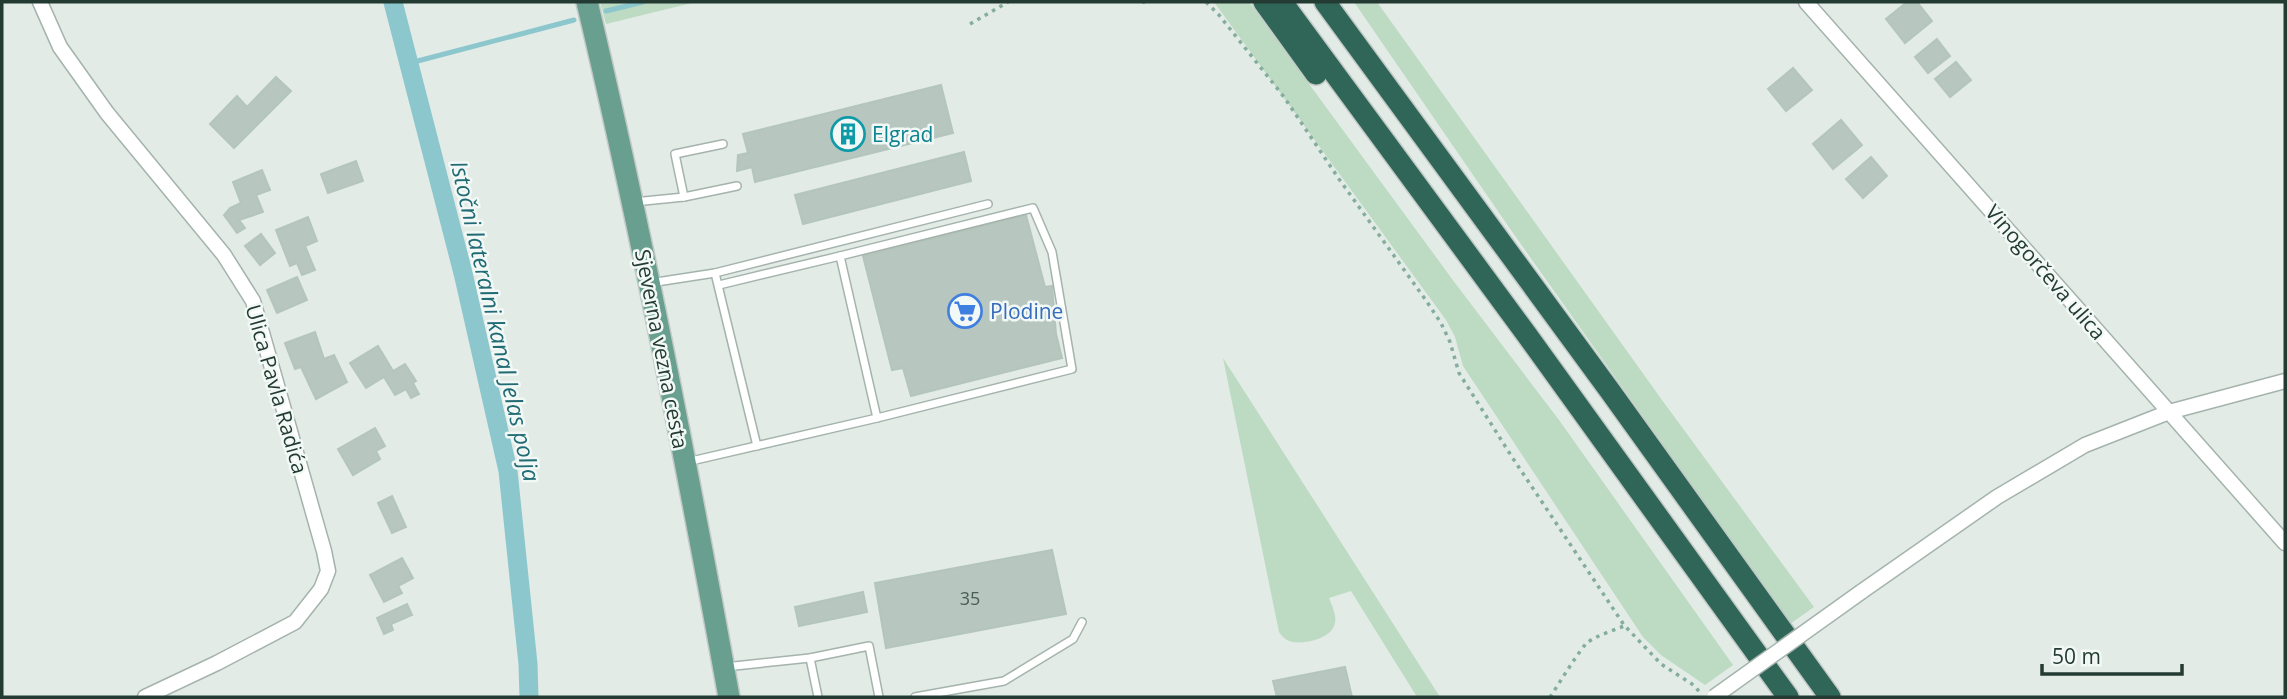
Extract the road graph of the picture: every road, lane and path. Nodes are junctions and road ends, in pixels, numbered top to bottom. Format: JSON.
{"nodes":[{"id":1,"x":40,"y":2,"type":"edge"},
{"id":2,"x":587,"y":2,"type":"edge"},
{"id":3,"x":1008,"y":2,"type":"edge"},
{"id":4,"x":1206,"y":2,"type":"edge"},
{"id":5,"x":1264,"y":2,"type":"edge"},
{"id":6,"x":1282,"y":2,"type":"edge"},
{"id":7,"x":1325,"y":2,"type":"edge"},
{"id":8,"x":1806,"y":2,"type":"edge"},
{"id":9,"x":970,"y":24,"type":"dead end"},
{"id":10,"x":1361,"y":111,"type":"junction"},
{"id":11,"x":723,"y":144,"type":"dead end"},
{"id":12,"x":737,"y":186,"type":"dead end"},
{"id":13,"x":684,"y":198,"type":"junction"},
{"id":14,"x":633,"y":202,"type":"junction"},
{"id":15,"x":988,"y":204,"type":"dead end"},
{"id":16,"x":840,"y":256,"type":"junction"},
{"id":17,"x":715,"y":273,"type":"junction"},
{"id":18,"x":650,"y":283,"type":"junction"},
{"id":19,"x":719,"y":285,"type":"junction"},
{"id":20,"x":2285,"y":381,"type":"edge"},
{"id":21,"x":2169,"y":412,"type":"junction"},
{"id":22,"x":877,"y":418,"type":"junction"},
{"id":23,"x":757,"y":446,"type":"junction"},
{"id":24,"x":685,"y":463,"type":"junction"},
{"id":25,"x":2285,"y":543,"type":"edge"},
{"id":26,"x":1082,"y":622,"type":"dead end"},
{"id":27,"x":1625,"y":625,"type":"junction"},
{"id":28,"x":810,"y":658,"type":"junction"},
{"id":29,"x":724,"y":667,"type":"junction"},
{"id":30,"x":145,"y":697,"type":"edge"},
{"id":31,"x":729,"y":697,"type":"edge"},
{"id":32,"x":818,"y":697,"type":"edge"},
{"id":33,"x":879,"y":697,"type":"edge"},
{"id":34,"x":915,"y":697,"type":"edge"},
{"id":35,"x":1550,"y":697,"type":"edge"},
{"id":36,"x":1704,"y":697,"type":"edge"},
{"id":37,"x":1714,"y":697,"type":"edge"},
{"id":38,"x":1788,"y":697,"type":"edge"},
{"id":39,"x":1830,"y":697,"type":"edge"}],
"edges":[{"from":1,"to":30,"type":"street","name":"Ulica Pavla Radića"},
{"from":2,"to":14,"type":"main road","name":"Sjeverna vezna cesta"},
{"from":3,"to":9,"type":"path"},
{"from":4,"to":27,"type":"path"},
{"from":5,"to":10,"type":"highway"},
{"from":6,"to":10,"type":"highway"},
{"from":7,"to":39,"type":"highway"},
{"from":8,"to":21,"type":"street","name":"Vinogorčeva ulica"},
{"from":10,"to":38,"type":"highway"},
{"from":11,"to":13,"type":"lane"},
{"from":12,"to":13,"type":"lane"},
{"from":13,"to":14,"type":"lane"},
{"from":14,"to":18,"type":"main road","name":"Sjeverna vezna cesta"},
{"from":15,"to":17,"type":"lane"},
{"from":16,"to":19,"type":"lane"},
{"from":16,"to":22,"type":"lane"},
{"from":16,"to":22,"type":"lane"},
{"from":17,"to":18,"type":"lane"},
{"from":17,"to":19,"type":"lane"},
{"from":18,"to":24,"type":"main road","name":"Sjeverna vezna cesta"},
{"from":19,"to":23,"type":"lane"},
{"from":20,"to":21,"type":"street"},
{"from":21,"to":25,"type":"street","name":"Vinogorčeva ulica"},
{"from":21,"to":37,"type":"street","bridge":true},
{"from":22,"to":23,"type":"lane"},
{"from":23,"to":24,"type":"lane"},
{"from":24,"to":29,"type":"main road","name":"Sjeverna vezna cesta"},
{"from":26,"to":34,"type":"lane"},
{"from":27,"to":35,"type":"path"},
{"from":27,"to":36,"type":"path"},
{"from":28,"to":29,"type":"lane"},
{"from":28,"to":32,"type":"lane"},
{"from":28,"to":33,"type":"lane"},
{"from":29,"to":31,"type":"main road","name":"Sjeverna vezna cesta"}]}
